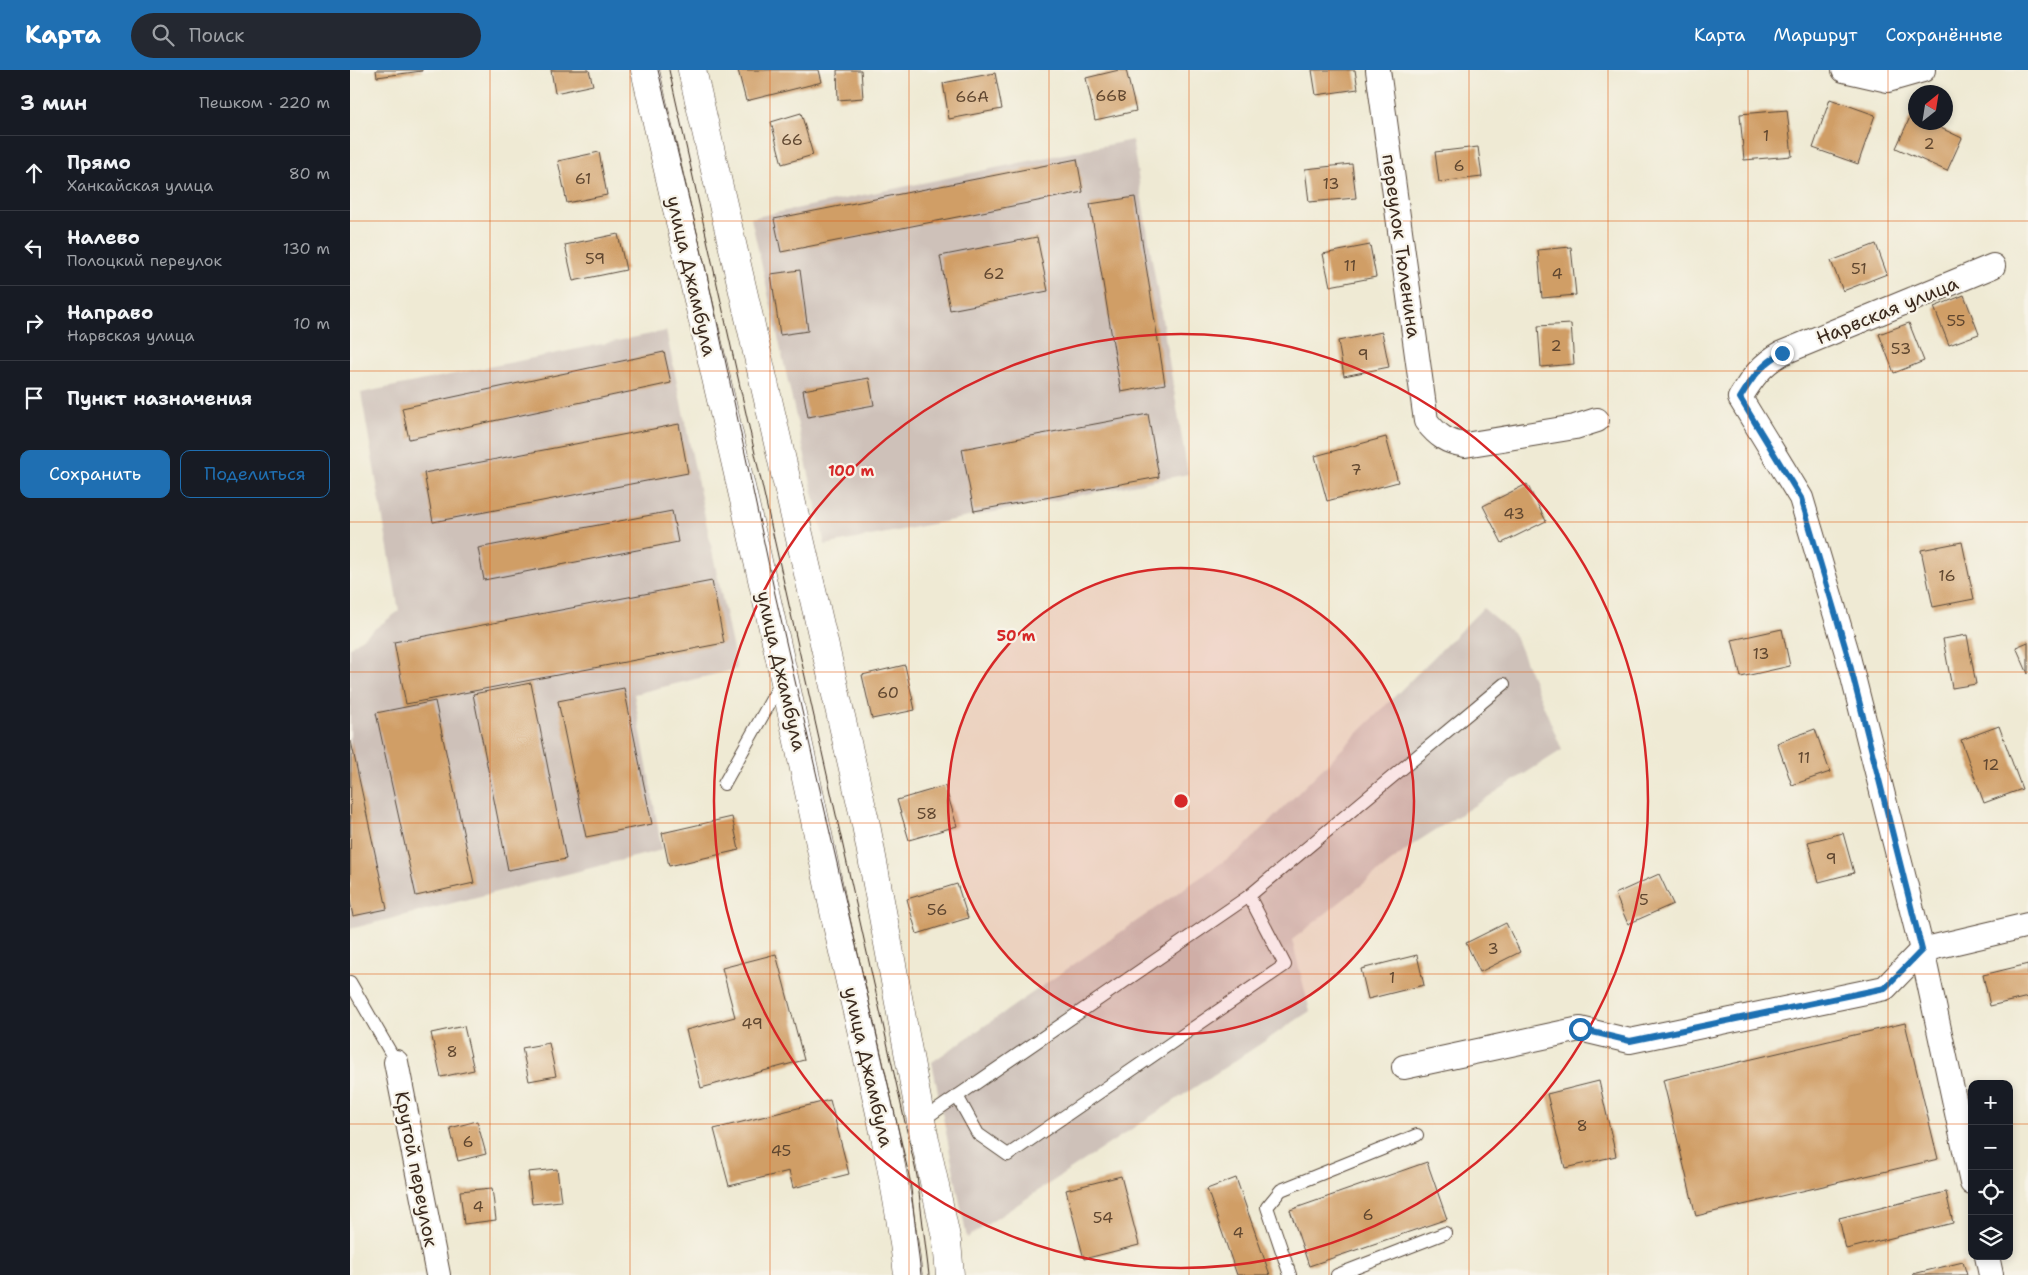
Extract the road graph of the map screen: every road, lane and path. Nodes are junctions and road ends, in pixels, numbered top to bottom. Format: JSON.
{"nodes":[{"id":1,"x":645,"y":70,"type":"edge"},
{"id":2,"x":692,"y":70,"type":"edge"},
{"id":3,"x":1378,"y":70,"type":"edge"},
{"id":4,"x":1844,"y":70,"type":"edge"},
{"id":5,"x":1923,"y":70,"type":"edge"},
{"id":6,"x":1993,"y":266,"type":"dead end"},
{"id":7,"x":1596,"y":420,"type":"dead end"},
{"id":8,"x":784,"y":677,"type":"junction"},
{"id":9,"x":1504,"y":684,"type":"dead end"},
{"id":10,"x":724,"y":784,"type":"dead end"},
{"id":11,"x":1249,"y":896,"type":"junction"},
{"id":12,"x":2028,"y":925,"type":"edge"},
{"id":13,"x":1922,"y":950,"type":"junction"},
{"id":14,"x":350,"y":982,"type":"edge"},
{"id":15,"x":396,"y":1062,"type":"joint"},
{"id":16,"x":1404,"y":1067,"type":"dead end"},
{"id":17,"x":957,"y":1096,"type":"junction"},
{"id":18,"x":921,"y":1121,"type":"junction"},
{"id":19,"x":1417,"y":1135,"type":"dead end"},
{"id":20,"x":1969,"y":1170,"type":"edge"},
{"id":21,"x":1445,"y":1233,"type":"dead end"},
{"id":22,"x":1988,"y":1260,"type":"edge"},
{"id":23,"x":438,"y":1275,"type":"edge"},
{"id":24,"x":908,"y":1275,"type":"edge"},
{"id":25,"x":950,"y":1275,"type":"edge"},
{"id":26,"x":1290,"y":1275,"type":"edge"},
{"id":27,"x":1337,"y":1275,"type":"edge"},
{"id":28,"x":1991,"y":1275,"type":"edge"}],
"edges":[{"from":1,"to":8,"type":"street","name":"улица Джамбула"},
{"from":2,"to":18,"type":"street","name":"улица Джамбула"},
{"from":3,"to":7,"type":"street","name":"переулок Тюленина"},
{"from":4,"to":5,"type":"street"},
{"from":6,"to":13,"type":"street","name":"Нарвская улица"},
{"from":8,"to":10,"type":"lane"},
{"from":8,"to":24,"type":"street","name":"улица Джамбула"},
{"from":9,"to":11,"type":"lane"},
{"from":11,"to":17,"type":"lane"},
{"from":11,"to":17,"type":"lane"},
{"from":12,"to":13,"type":"street"},
{"from":13,"to":16,"type":"street"},
{"from":13,"to":20,"type":"street"},
{"from":14,"to":15,"type":"lane"},
{"from":15,"to":23,"type":"street","name":"Крутой переулок"},
{"from":17,"to":18,"type":"lane"},
{"from":18,"to":25,"type":"street","name":"улица Джамбула"},
{"from":19,"to":26,"type":"lane"},
{"from":21,"to":27,"type":"lane"},
{"from":22,"to":28,"type":"street"}]}
